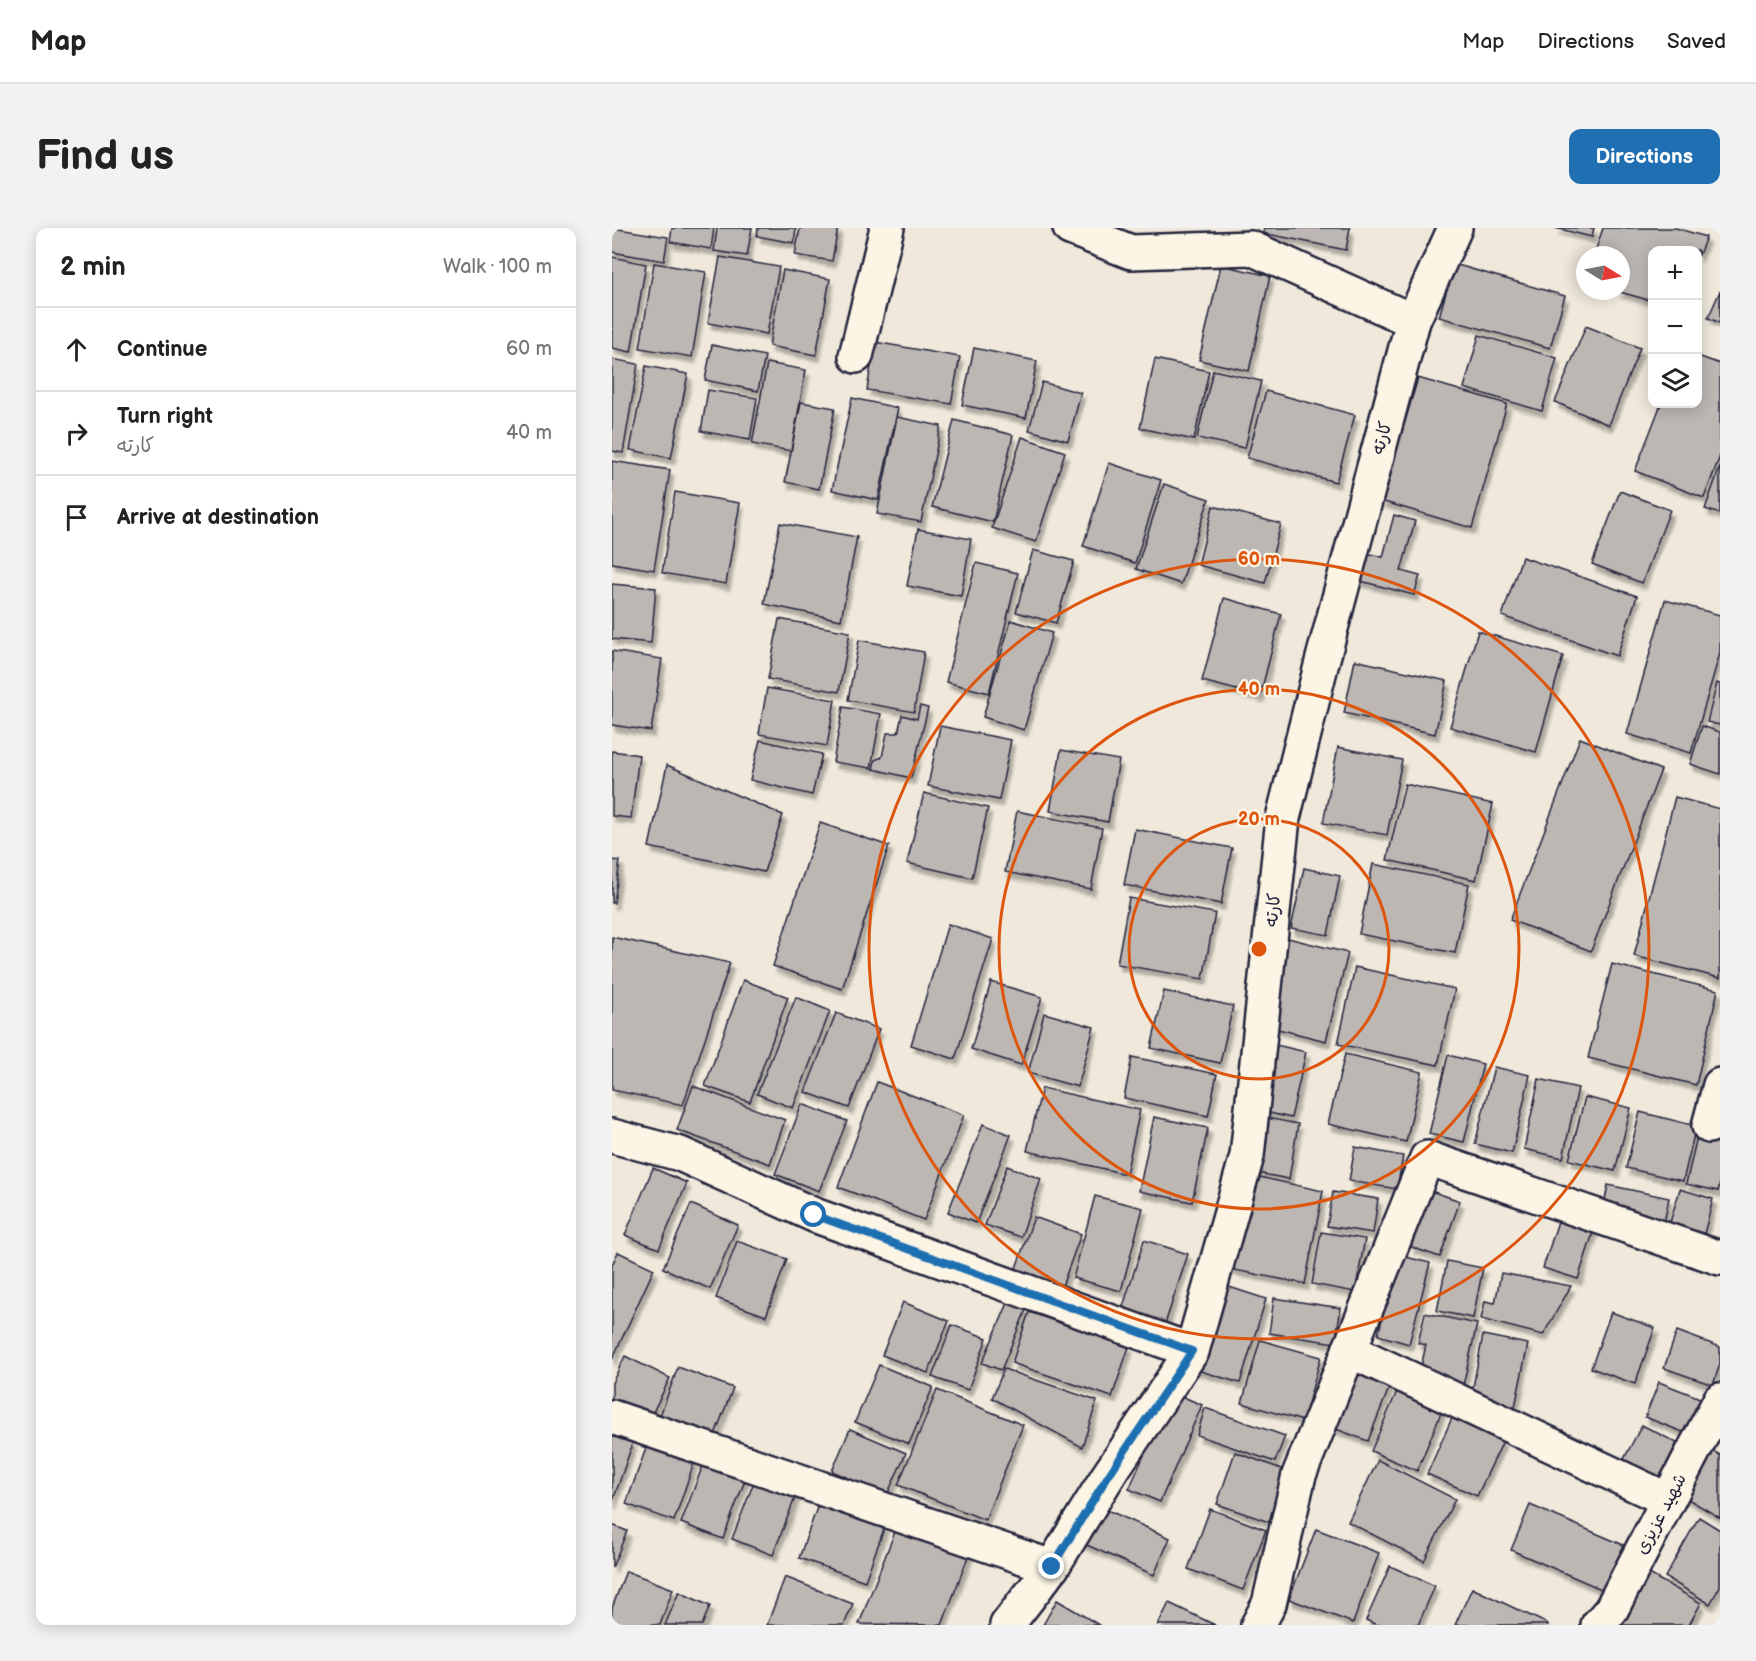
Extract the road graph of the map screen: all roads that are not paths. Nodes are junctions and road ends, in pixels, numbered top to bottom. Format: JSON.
{"nodes":[{"id":1,"x":887,"y":228,"type":"edge"},
{"id":2,"x":1070,"y":228,"type":"edge"},
{"id":3,"x":1455,"y":228,"type":"edge"},
{"id":4,"x":1413,"y":321,"type":"junction"},
{"id":5,"x":856,"y":356,"type":"dead end"},
{"id":6,"x":1720,"y":1085,"type":"edge"},
{"id":7,"x":1709,"y":1126,"type":"dead end"},
{"id":8,"x":612,"y":1136,"type":"edge"},
{"id":9,"x":1720,"y":1258,"type":"edge"},
{"id":10,"x":1349,"y":1350,"type":"junction"},
{"id":11,"x":1192,"y":1351,"type":"junction"},
{"id":12,"x":1720,"y":1400,"type":"edge"},
{"id":13,"x":612,"y":1417,"type":"edge"},
{"id":14,"x":1668,"y":1500,"type":"junction"},
{"id":15,"x":1052,"y":1567,"type":"junction"},
{"id":16,"x":1007,"y":1625,"type":"edge"},
{"id":17,"x":1258,"y":1625,"type":"edge"},
{"id":18,"x":1598,"y":1625,"type":"edge"}],
"edges":[{"from":1,"to":5,"type":"street"},
{"from":2,"to":4,"type":"street"},
{"from":3,"to":4,"type":"street","name":"کارته"},
{"from":4,"to":11,"type":"street","name":"کارته"},
{"from":6,"to":7,"type":"street"},
{"from":8,"to":11,"type":"street"},
{"from":9,"to":10,"type":"street"},
{"from":10,"to":14,"type":"street"},
{"from":10,"to":17,"type":"street"},
{"from":11,"to":15,"type":"street","name":"کارته"},
{"from":12,"to":14,"type":"street","name":"شهید عزیزی"},
{"from":13,"to":15,"type":"street"},
{"from":14,"to":18,"type":"street","name":"شهید عزیزی"},
{"from":15,"to":16,"type":"street","name":"کارته"}]}
